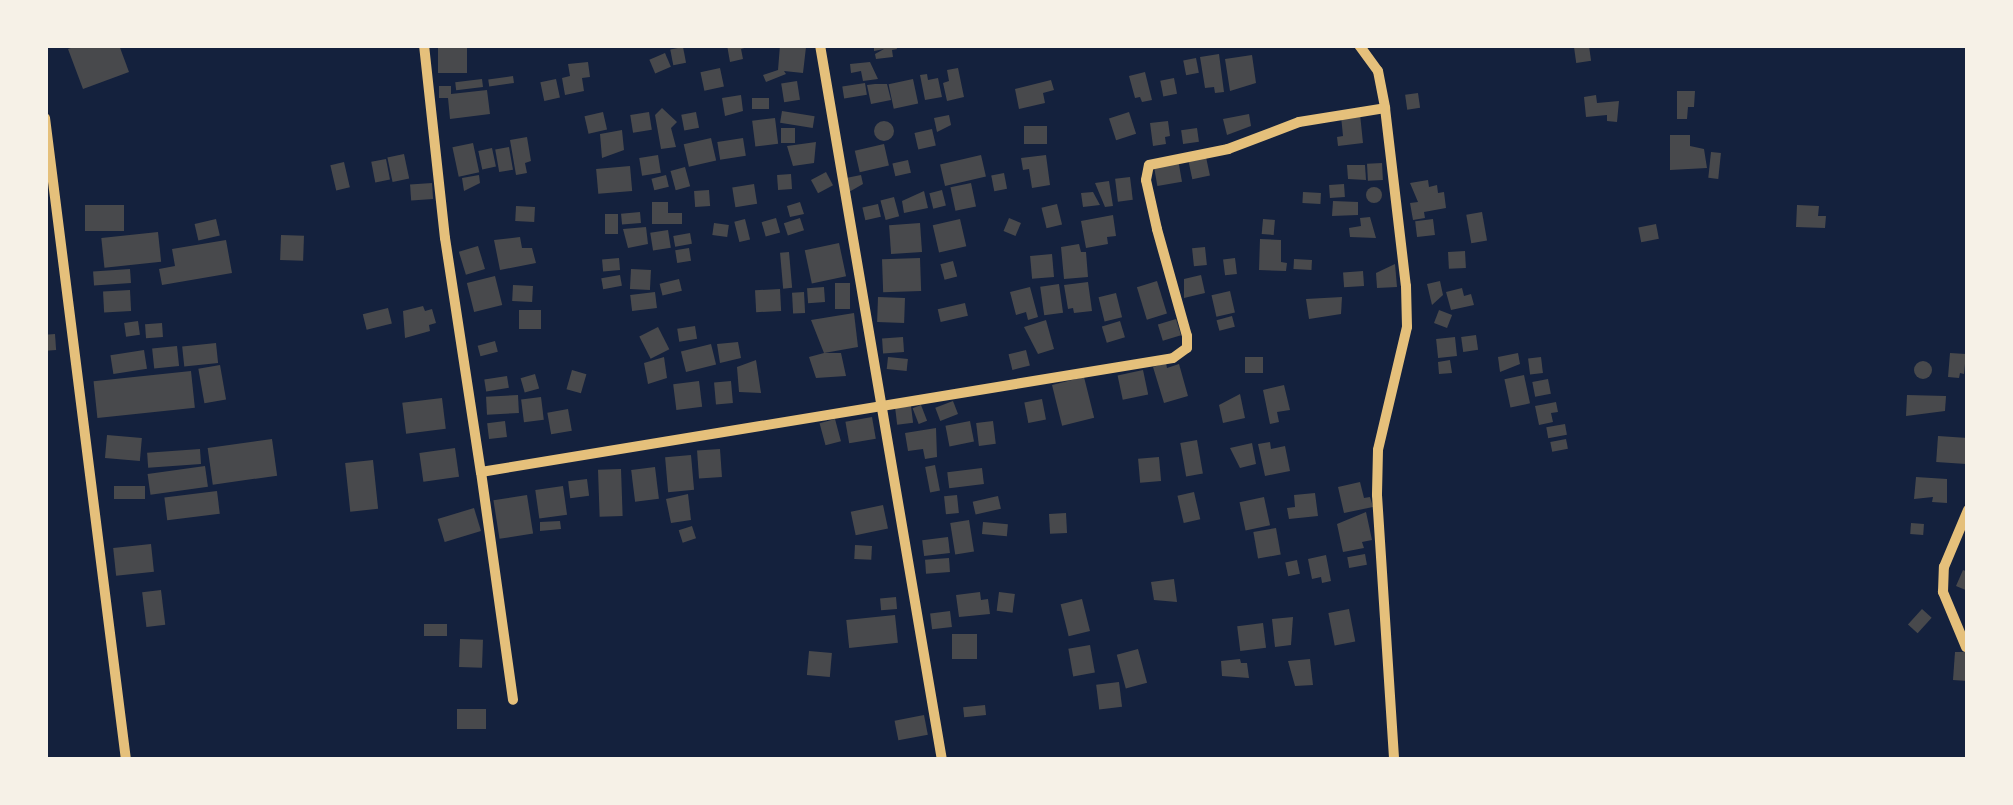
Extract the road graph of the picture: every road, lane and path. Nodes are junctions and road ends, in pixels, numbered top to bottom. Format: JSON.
{"nodes":[{"id":1,"x":424,"y":45,"type":"edge"},
{"id":2,"x":820,"y":45,"type":"edge"},
{"id":3,"x":1359,"y":45,"type":"edge"},
{"id":4,"x":1385,"y":108,"type":"junction"},
{"id":5,"x":45,"y":118,"type":"edge"},
{"id":6,"x":880,"y":407,"type":"junction"},
{"id":7,"x":481,"y":472,"type":"junction"},
{"id":8,"x":1968,"y":510,"type":"edge"},
{"id":9,"x":1966,"y":647,"type":"dead end"},
{"id":10,"x":513,"y":700,"type":"dead end"},
{"id":11,"x":126,"y":760,"type":"edge"},
{"id":12,"x":942,"y":760,"type":"edge"},
{"id":13,"x":1394,"y":760,"type":"edge"}],
"edges":[{"from":1,"to":7,"type":"street"},
{"from":2,"to":6,"type":"street"},
{"from":3,"to":4,"type":"street"},
{"from":4,"to":6,"type":"street"},
{"from":4,"to":13,"type":"street"},
{"from":5,"to":11,"type":"street"},
{"from":6,"to":7,"type":"street"},
{"from":6,"to":12,"type":"street"},
{"from":7,"to":10,"type":"street"},
{"from":8,"to":9,"type":"street"}]}
